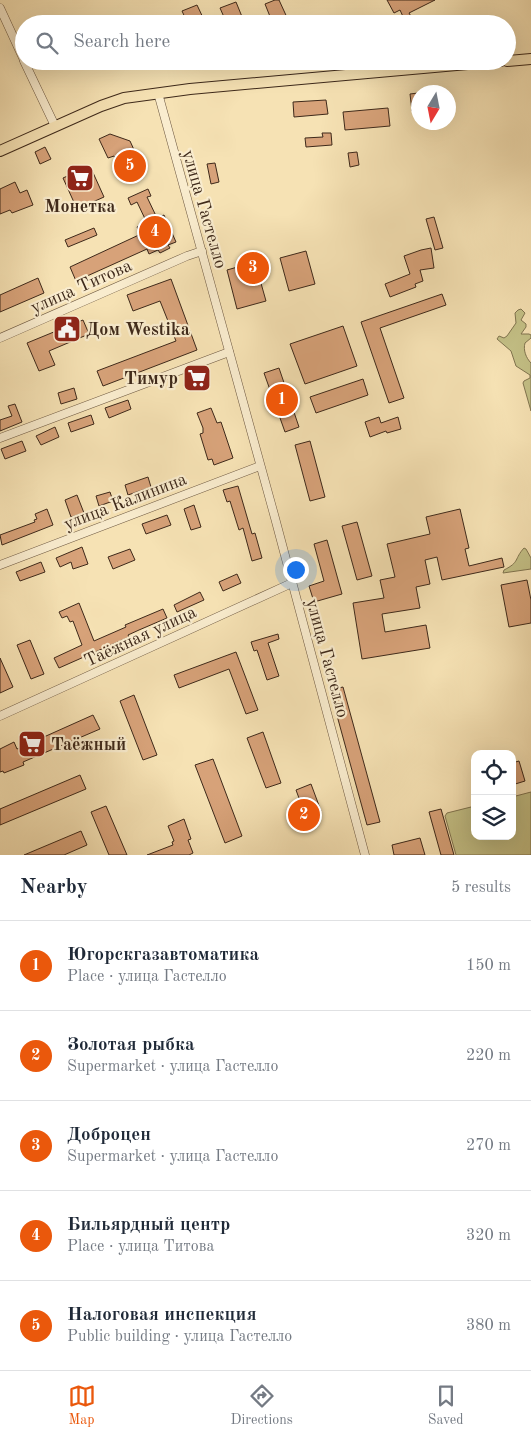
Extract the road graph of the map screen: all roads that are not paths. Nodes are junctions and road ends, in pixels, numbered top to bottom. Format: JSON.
{"nodes":[{"id":1,"x":0,"y":8,"type":"edge"},
{"id":2,"x":15,"y":40,"type":"edge"},
{"id":3,"x":531,"y":59,"type":"edge"},
{"id":4,"x":516,"y":60,"type":"edge"},
{"id":5,"x":29,"y":70,"type":"edge"},
{"id":6,"x":405,"y":70,"type":"edge"},
{"id":7,"x":158,"y":93,"type":"junction"},
{"id":8,"x":55,"y":126,"type":"junction"},
{"id":9,"x":0,"y":151,"type":"edge"},
{"id":10,"x":202,"y":251,"type":"junction"},
{"id":11,"x":0,"y":338,"type":"edge"},
{"id":12,"x":229,"y":352,"type":"junction"},
{"id":13,"x":0,"y":438,"type":"edge"},
{"id":14,"x":260,"y":466,"type":"junction"},
{"id":15,"x":0,"y":565,"type":"edge"},
{"id":16,"x":292,"y":583,"type":"junction"},
{"id":17,"x":0,"y":716,"type":"edge"},
{"id":18,"x":365,"y":855,"type":"edge"}],
"edges":[{"from":1,"to":2,"type":"street"},
{"from":3,"to":4,"type":"main road"},
{"from":5,"to":8,"type":"street"},
{"from":6,"to":7,"type":"main road"},
{"from":7,"to":8,"type":"main road"},
{"from":7,"to":10,"type":"street","name":"улица Гастелло"},
{"from":8,"to":9,"type":"main road"},
{"from":10,"to":11,"type":"street","name":"улица Титова"},
{"from":10,"to":12,"type":"street","name":"улица Гастелло"},
{"from":12,"to":13,"type":"street"},
{"from":12,"to":14,"type":"street","name":"улица Гастелло"},
{"from":14,"to":15,"type":"street","name":"улица Калинина"},
{"from":14,"to":16,"type":"street","name":"улица Гастелло"},
{"from":16,"to":17,"type":"street","name":"Таёжная улица"},
{"from":16,"to":18,"type":"street","name":"улица Гастелло"}]}
